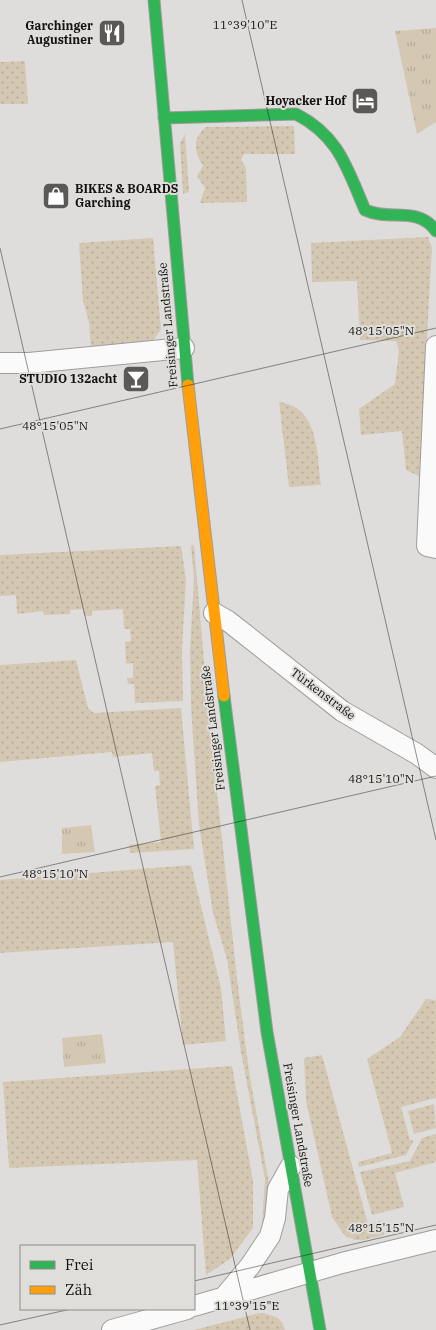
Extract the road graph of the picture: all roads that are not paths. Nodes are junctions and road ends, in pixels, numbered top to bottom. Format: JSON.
{"nodes":[{"id":1,"x":154,"y":0,"type":"edge"},
{"id":2,"x":164,"y":118,"type":"junction"},
{"id":3,"x":436,"y":230,"type":"edge"},
{"id":4,"x":436,"y":346,"type":"edge"},
{"id":5,"x":184,"y":348,"type":"junction"},
{"id":6,"x":0,"y":363,"type":"edge"},
{"id":7,"x":432,"y":525,"type":"edge"},
{"id":8,"x":436,"y":548,"type":"edge"},
{"id":9,"x":214,"y":613,"type":"junction"},
{"id":10,"x":436,"y":768,"type":"edge"},
{"id":11,"x":291,"y":1166,"type":"junction"},
{"id":12,"x":436,"y":1240,"type":"edge"},
{"id":13,"x":310,"y":1272,"type":"junction"},
{"id":14,"x":225,"y":1296,"type":"junction"},
{"id":15,"x":195,"y":1306,"type":"edge"},
{"id":16,"x":183,"y":1310,"type":"edge"},
{"id":17,"x":112,"y":1330,"type":"edge"},
{"id":18,"x":320,"y":1330,"type":"edge"}],
"edges":[{"from":1,"to":2,"type":"street","name":"Freisinger Landstraße"},
{"from":2,"to":3,"type":"street"},
{"from":2,"to":5,"type":"street","name":"Freisinger Landstraße"},
{"from":4,"to":7,"type":"street"},
{"from":5,"to":6,"type":"street"},
{"from":5,"to":9,"type":"street","name":"Freisinger Landstraße"},
{"from":7,"to":8,"type":"street"},
{"from":9,"to":10,"type":"street","name":"Türkenstraße"},
{"from":9,"to":11,"type":"street","name":"Freisinger Landstraße"},
{"from":11,"to":13,"type":"street","name":"Freisinger Landstraße"},
{"from":11,"to":14,"type":"street"},
{"from":12,"to":13,"type":"street"},
{"from":13,"to":14,"type":"street"},
{"from":13,"to":18,"type":"street","name":"Freisinger Landstraße"},
{"from":14,"to":15,"type":"street"},
{"from":16,"to":17,"type":"street"}]}
